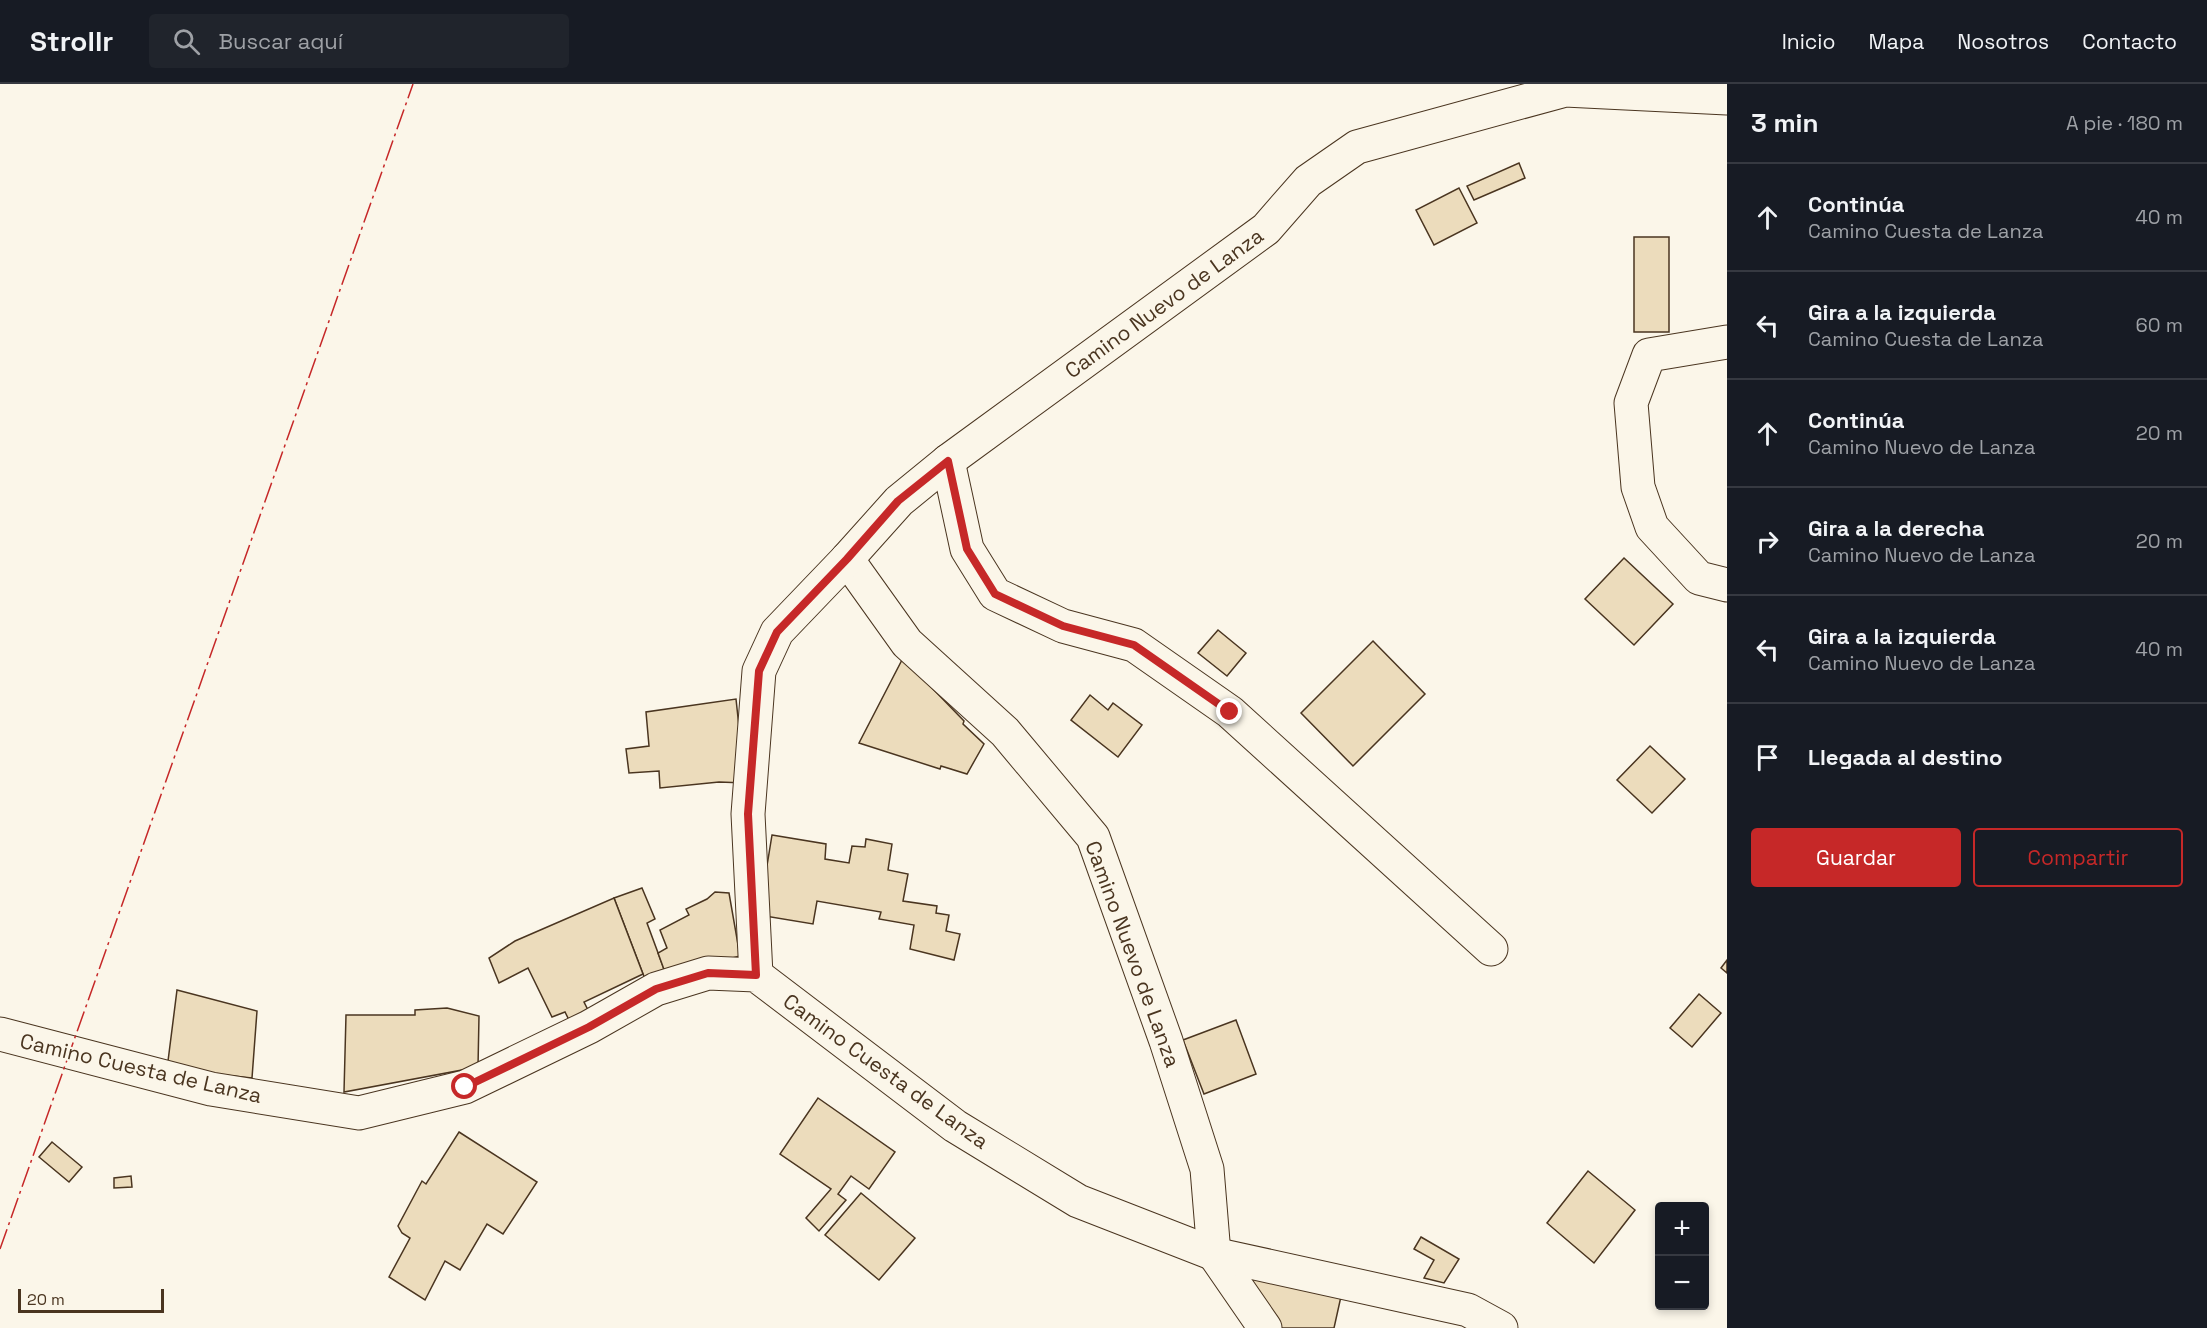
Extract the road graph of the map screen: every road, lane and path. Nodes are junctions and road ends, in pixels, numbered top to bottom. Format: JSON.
{"nodes":[{"id":1,"x":1727,"y":98,"type":"edge"},
{"id":2,"x":1727,"y":342,"type":"edge"},
{"id":3,"x":948,"y":461,"type":"junction"},
{"id":4,"x":847,"y":559,"type":"junction"},
{"id":5,"x":1727,"y":585,"type":"edge"},
{"id":6,"x":1491,"y":949,"type":"dead end"},
{"id":7,"x":756,"y":975,"type":"junction"},
{"id":8,"x":0,"y":1034,"type":"edge"},
{"id":9,"x":1214,"y":1254,"type":"junction"},
{"id":10,"x":1265,"y":1328,"type":"edge"},
{"id":11,"x":1501,"y":1328,"type":"edge"}],
"edges":[{"from":1,"to":3,"type":"street","name":"Camino Nuevo de Lanza"},
{"from":2,"to":5,"type":"street"},
{"from":3,"to":4,"type":"street","name":"Camino Nuevo de Lanza"},
{"from":3,"to":6,"type":"street"},
{"from":4,"to":7,"type":"street"},
{"from":4,"to":9,"type":"street","name":"Camino Nuevo de Lanza"},
{"from":7,"to":8,"type":"street","name":"Camino Cuesta de Lanza"},
{"from":7,"to":9,"type":"street","name":"Camino Cuesta de Lanza"},
{"from":9,"to":10,"type":"street"},
{"from":9,"to":11,"type":"street","name":"Camino Cuesta de Lanza"}]}
